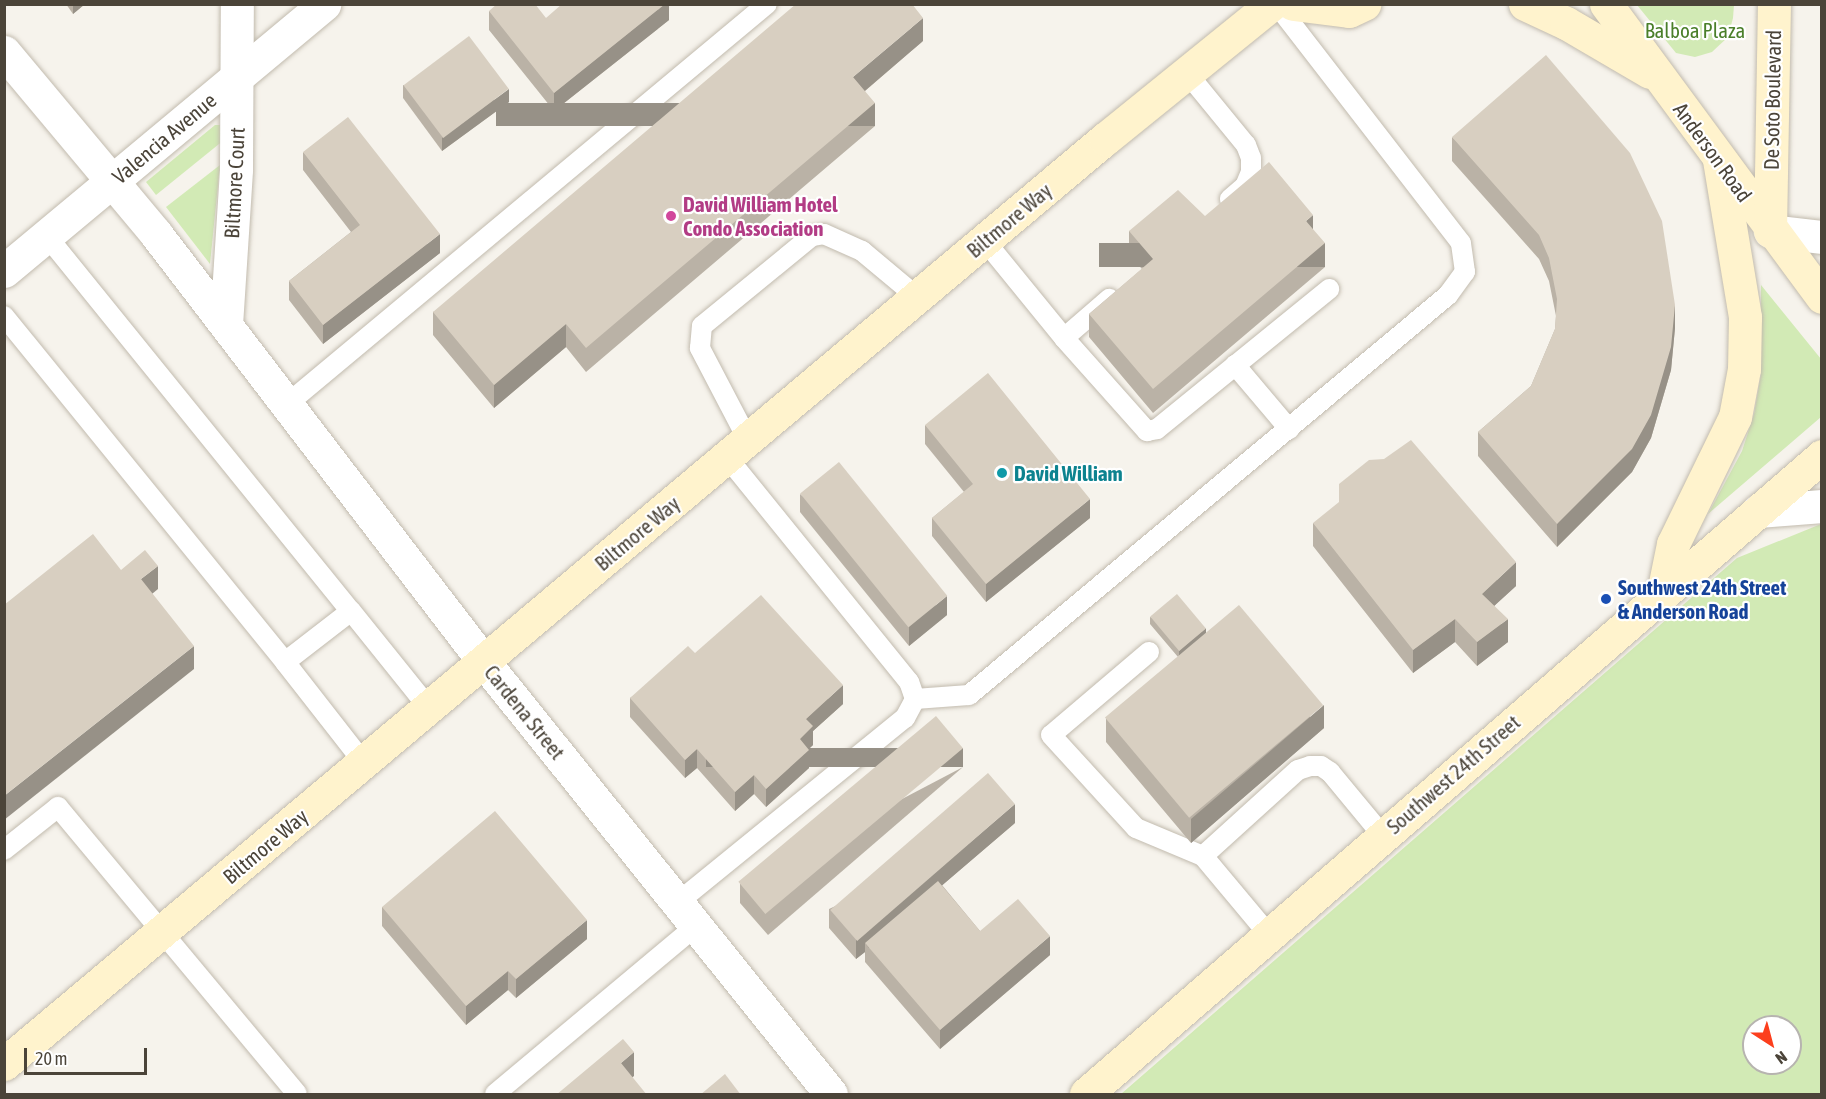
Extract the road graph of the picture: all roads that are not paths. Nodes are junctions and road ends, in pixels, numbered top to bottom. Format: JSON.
{"nodes":[{"id":1,"x":237,"y":4,"type":"edge"},
{"id":2,"x":324,"y":4,"type":"edge"},
{"id":3,"x":767,"y":4,"type":"edge"},
{"id":4,"x":1274,"y":4,"type":"edge"},
{"id":5,"x":1293,"y":4,"type":"edge"},
{"id":6,"x":1364,"y":4,"type":"edge"},
{"id":7,"x":1525,"y":4,"type":"edge"},
{"id":8,"x":1606,"y":4,"type":"edge"},
{"id":9,"x":1774,"y":4,"type":"edge"},
{"id":10,"x":4,"y":52,"type":"edge"},
{"id":11,"x":1187,"y":73,"type":"junction"},
{"id":12,"x":238,"y":76,"type":"junction"},
{"id":13,"x":1659,"y":78,"type":"junction"},
{"id":14,"x":1719,"y":159,"type":"junction"},
{"id":15,"x":111,"y":182,"type":"junction"},
{"id":16,"x":1210,"y":215,"type":"edge"},
{"id":17,"x":1770,"y":231,"type":"junction"},
{"id":18,"x":46,"y":235,"type":"junction"},
{"id":19,"x":1821,"y":237,"type":"edge"},
{"id":20,"x":985,"y":241,"type":"junction"},
{"id":21,"x":4,"y":271,"type":"edge"},
{"id":22,"x":1125,"y":286,"type":"edge"},
{"id":23,"x":1329,"y":289,"type":"dead end"},
{"id":24,"x":917,"y":297,"type":"junction"},
{"id":25,"x":1821,"y":297,"type":"edge"},
{"id":26,"x":4,"y":316,"type":"edge"},
{"id":27,"x":226,"y":325,"type":"junction"},
{"id":28,"x":1064,"y":338,"type":"junction"},
{"id":29,"x":1235,"y":365,"type":"junction"},
{"id":30,"x":286,"y":405,"type":"junction"},
{"id":31,"x":1289,"y":429,"type":"junction"},
{"id":32,"x":738,"y":449,"type":"junction"},
{"id":33,"x":1821,"y":456,"type":"edge"},
{"id":34,"x":1821,"y":506,"type":"edge"},
{"id":35,"x":1758,"y":511,"type":"junction"},
{"id":36,"x":1663,"y":593,"type":"junction"},
{"id":37,"x":351,"y":610,"type":"junction"},
{"id":38,"x":1149,"y":652,"type":"dead end"},
{"id":39,"x":285,"y":662,"type":"junction"},
{"id":40,"x":484,"y":662,"type":"junction"},
{"id":41,"x":915,"y":699,"type":"junction"},
{"id":42,"x":429,"y":708,"type":"junction"},
{"id":43,"x":364,"y":763,"type":"junction"},
{"id":44,"x":1383,"y":836,"type":"junction"},
{"id":45,"x":4,"y":850,"type":"edge"},
{"id":46,"x":1203,"y":855,"type":"junction"},
{"id":47,"x":686,"y":915,"type":"junction"},
{"id":48,"x":163,"y":932,"type":"junction"},
{"id":49,"x":1269,"y":935,"type":"junction"},
{"id":50,"x":4,"y":1064,"type":"edge"},
{"id":51,"x":297,"y":1095,"type":"edge"},
{"id":52,"x":495,"y":1095,"type":"edge"},
{"id":53,"x":831,"y":1095,"type":"edge"},
{"id":54,"x":1086,"y":1095,"type":"edge"}],
"edges":[{"from":1,"to":12,"type":"street","name":"Biltmore Court"},
{"from":2,"to":12,"type":"street","name":"Valencia Avenue"},
{"from":3,"to":30,"type":"lane"},
{"from":4,"to":11,"type":"street","name":"Biltmore Way"},
{"from":4,"to":31,"type":"lane"},
{"from":5,"to":6,"type":"street"},
{"from":7,"to":13,"type":"street"},
{"from":8,"to":13,"type":"street","name":"Anderson Road"},
{"from":9,"to":17,"type":"street","name":"De Soto Boulevard"},
{"from":10,"to":15,"type":"street"},
{"from":11,"to":16,"type":"lane"},
{"from":11,"to":20,"type":"street","name":"Biltmore Way"},
{"from":12,"to":15,"type":"street","name":"Valencia Avenue"},
{"from":12,"to":27,"type":"street","name":"Biltmore Court"},
{"from":13,"to":14,"type":"street","name":"Anderson Road"},
{"from":14,"to":17,"type":"street","name":"Anderson Road"},
{"from":14,"to":36,"type":"street"},
{"from":15,"to":18,"type":"street","name":"Valencia Avenue"},
{"from":15,"to":27,"type":"street","name":"Cardena Street"},
{"from":17,"to":19,"type":"street"},
{"from":17,"to":25,"type":"street","name":"Anderson Road"},
{"from":18,"to":21,"type":"street","name":"Valencia Avenue"},
{"from":18,"to":37,"type":"lane"},
{"from":20,"to":24,"type":"street","name":"Biltmore Way"},
{"from":20,"to":28,"type":"lane"},
{"from":22,"to":28,"type":"lane"},
{"from":23,"to":29,"type":"lane"},
{"from":24,"to":32,"type":"street","name":"Biltmore Way"},
{"from":24,"to":32,"type":"lane"},
{"from":26,"to":39,"type":"lane"},
{"from":27,"to":30,"type":"street","name":"Cardena Street"},
{"from":28,"to":29,"type":"lane"},
{"from":29,"to":31,"type":"lane"},
{"from":30,"to":40,"type":"street","name":"Cardena Street"},
{"from":31,"to":41,"type":"lane"},
{"from":32,"to":40,"type":"street","name":"Biltmore Way"},
{"from":32,"to":41,"type":"lane"},
{"from":33,"to":35,"type":"street","name":"Southwest 24th Street"},
{"from":34,"to":35,"type":"street"},
{"from":35,"to":36,"type":"street","name":"Southwest 24th Street"},
{"from":36,"to":44,"type":"street","name":"Southwest 24th Street"},
{"from":37,"to":39,"type":"lane"},
{"from":37,"to":42,"type":"lane"},
{"from":38,"to":46,"type":"lane"},
{"from":39,"to":43,"type":"lane"},
{"from":40,"to":42,"type":"street","name":"Biltmore Way"},
{"from":40,"to":47,"type":"street","name":"Cardena Street"},
{"from":41,"to":47,"type":"lane"},
{"from":42,"to":43,"type":"street","name":"Biltmore Way"},
{"from":43,"to":48,"type":"street","name":"Biltmore Way"},
{"from":44,"to":46,"type":"lane"},
{"from":44,"to":49,"type":"street","name":"Southwest 24th Street"},
{"from":45,"to":48,"type":"lane"},
{"from":46,"to":49,"type":"lane"},
{"from":47,"to":52,"type":"lane"},
{"from":47,"to":53,"type":"street","name":"Cardena Street"},
{"from":48,"to":50,"type":"street","name":"Biltmore Way"},
{"from":48,"to":51,"type":"lane"},
{"from":49,"to":54,"type":"street","name":"Southwest 24th Street"}]}
